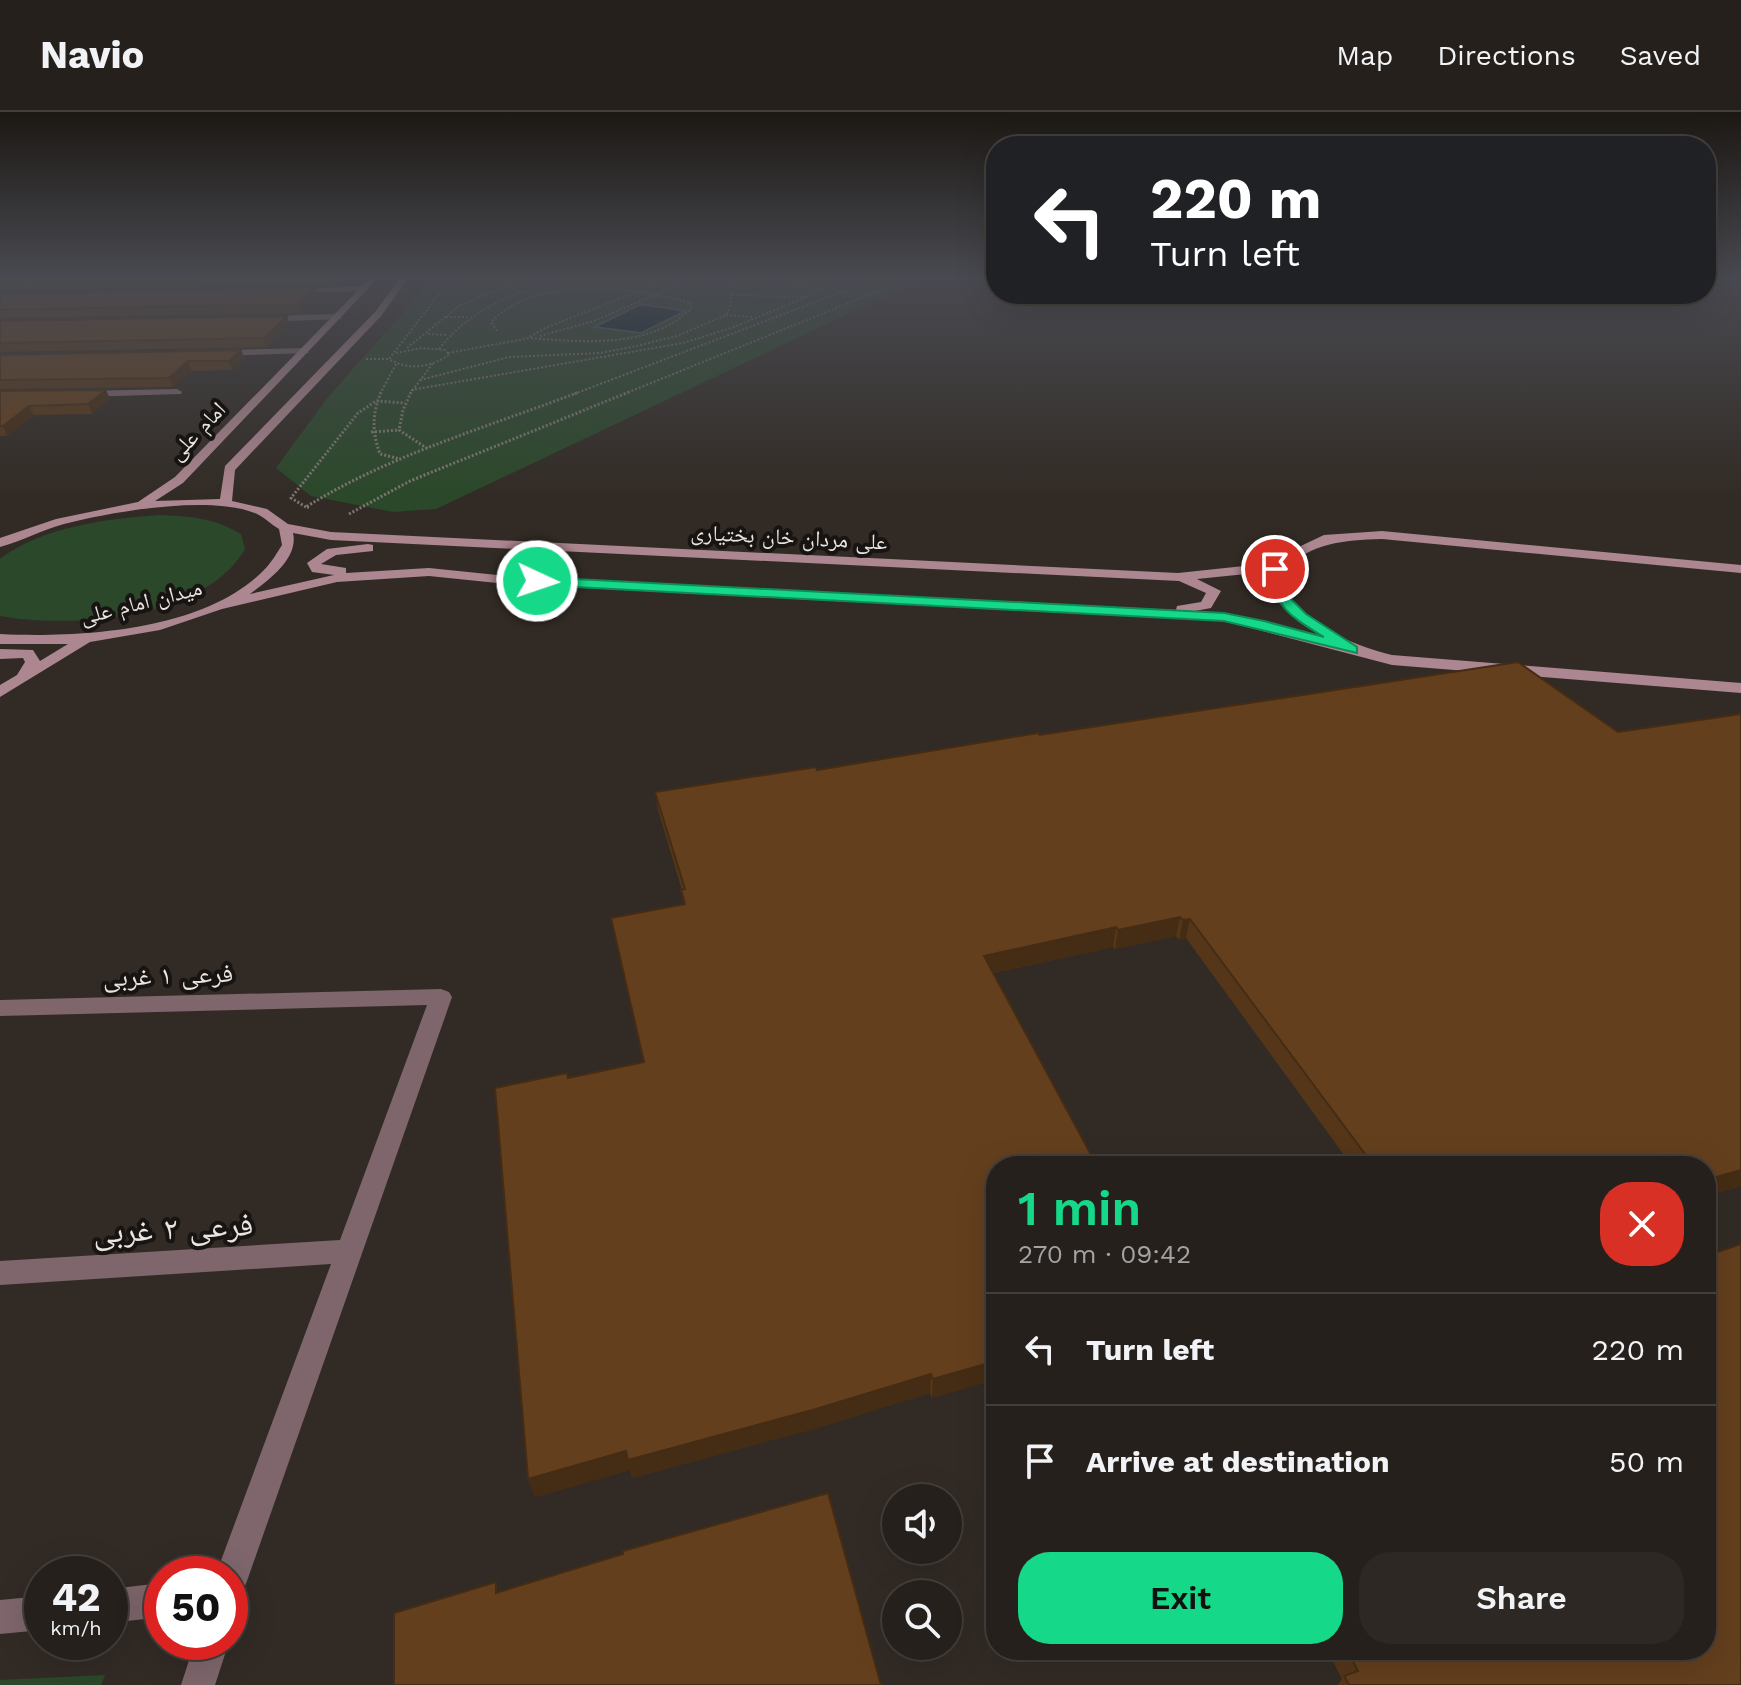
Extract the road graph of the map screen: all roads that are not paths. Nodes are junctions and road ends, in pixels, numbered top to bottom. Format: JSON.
{"nodes":[{"id":1,"x":344,"y":349,"type":"edge"},
{"id":2,"x":306,"y":351,"type":"joint"},
{"id":3,"x":199,"y":354,"type":"edge"},
{"id":4,"x":177,"y":392,"type":"edge"},
{"id":5,"x":74,"y":394,"type":"edge"},
{"id":6,"x":179,"y":480,"type":"junction"},
{"id":7,"x":228,"y":484,"type":"junction"},
{"id":8,"x":141,"y":504,"type":"junction"},
{"id":9,"x":226,"y":504,"type":"junction"},
{"id":10,"x":284,"y":527,"type":"junction"},
{"id":11,"x":0,"y":543,"type":"edge"},
{"id":12,"x":480,"y":544,"type":"junction"},
{"id":13,"x":1290,"y":556,"type":"junction"},
{"id":14,"x":1741,"y":569,"type":"edge"},
{"id":15,"x":458,"y":575,"type":"junction"},
{"id":16,"x":1178,"y":577,"type":"junction"},
{"id":17,"x":220,"y":605,"type":"junction"},
{"id":18,"x":1162,"y":613,"type":"junction"},
{"id":19,"x":0,"y":639,"type":"edge"},
{"id":20,"x":86,"y":640,"type":"junction"},
{"id":21,"x":1352,"y":650,"type":"junction"},
{"id":22,"x":0,"y":654,"type":"edge"},
{"id":23,"x":22,"y":679,"type":"junction"},
{"id":24,"x":1740,"y":689,"type":"edge"},
{"id":25,"x":0,"y":692,"type":"edge"},
{"id":26,"x":0,"y":1008,"type":"edge"},
{"id":27,"x":350,"y":1251,"type":"junction"},
{"id":28,"x":0,"y":1273,"type":"edge"},
{"id":29,"x":239,"y":1556,"type":"edge"},
{"id":30,"x":24,"y":1615,"type":"edge"},
{"id":31,"x":0,"y":1617,"type":"edge"},
{"id":32,"x":206,"y":1660,"type":"edge"},
{"id":33,"x":198,"y":1685,"type":"edge"}],
"edges":[{"from":1,"to":7,"type":"main road","name":"امام علی"},
{"from":2,"to":3,"type":"street"},
{"from":2,"to":6,"type":"main road","name":"امام علی"},
{"from":4,"to":5,"type":"street"},
{"from":6,"to":7,"type":"main road"},
{"from":6,"to":8,"type":"main road","name":"امام علی"},
{"from":7,"to":9,"type":"main road","name":"امام علی"},
{"from":8,"to":9,"type":"main road"},
{"from":8,"to":11,"type":"main road"},
{"from":9,"to":10,"type":"main road"},
{"from":10,"to":12,"type":"main road","name":"علی مردان خان بختیاری"},
{"from":10,"to":17,"type":"main road","name":"میدان امام علی"},
{"from":12,"to":15,"type":"main road"},
{"from":12,"to":16,"type":"main road","name":"علی مردان خان بختیاری"},
{"from":13,"to":14,"type":"main road","name":"علی مردان خان بختیاری"},
{"from":13,"to":16,"type":"main road","name":"علی مردان خان بختیاری"},
{"from":13,"to":21,"type":"main road"},
{"from":15,"to":17,"type":"main road"},
{"from":15,"to":18,"type":"main road"},
{"from":16,"to":18,"type":"main road"},
{"from":17,"to":20,"type":"main road","name":"میدان امام علی"},
{"from":18,"to":21,"type":"main road"},
{"from":19,"to":20,"type":"main road","name":"میدان امام علی"},
{"from":20,"to":23,"type":"main road"},
{"from":21,"to":24,"type":"main road"},
{"from":22,"to":23,"type":"main road"},
{"from":23,"to":25,"type":"main road"},
{"from":26,"to":27,"type":"street","name":"فرعی ۱ غربی"},
{"from":27,"to":28,"type":"street","name":"فرعی ۲ غربی"},
{"from":27,"to":29,"type":"street"},
{"from":30,"to":31,"type":"street"},
{"from":32,"to":33,"type":"street"}]}
